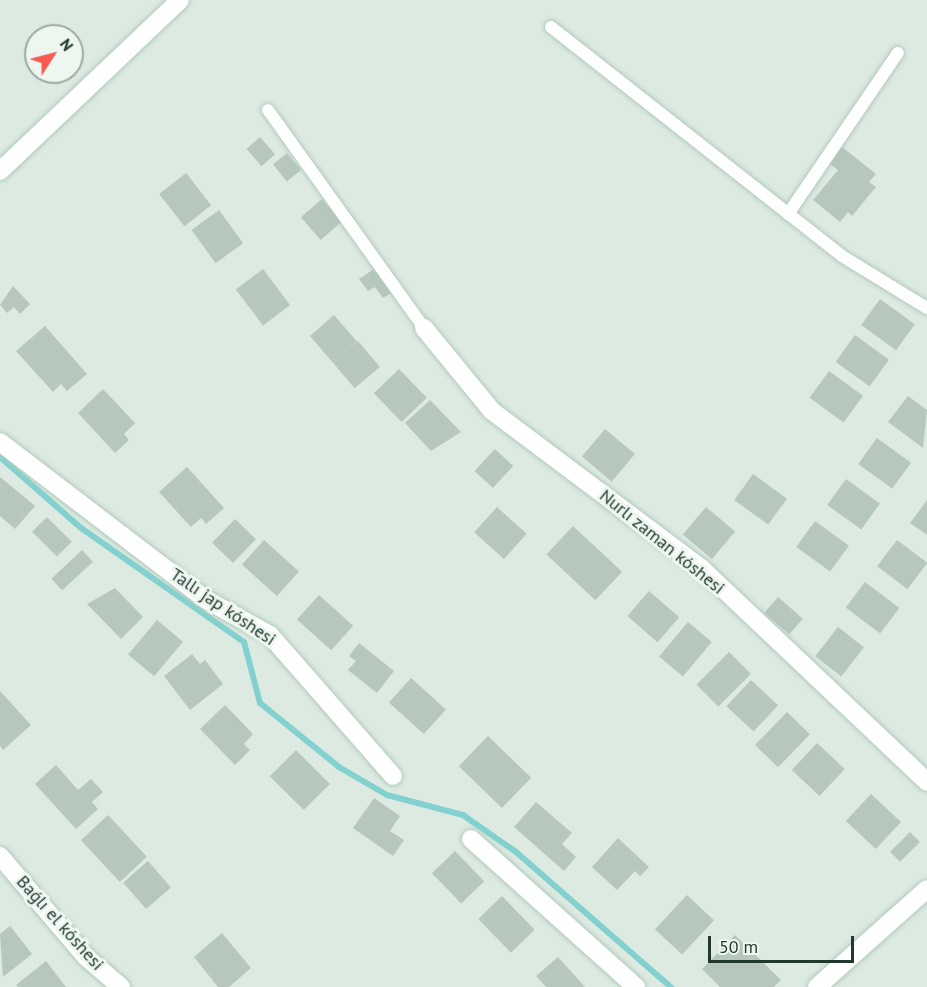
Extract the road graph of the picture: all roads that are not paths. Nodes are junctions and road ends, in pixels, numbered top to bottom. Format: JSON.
{"nodes":[{"id":1,"x":180,"y":0,"type":"edge"},
{"id":2,"x":551,"y":27,"type":"dead end"},
{"id":3,"x":898,"y":53,"type":"dead end"},
{"id":4,"x":268,"y":110,"type":"dead end"},
{"id":5,"x":0,"y":171,"type":"edge"},
{"id":6,"x":788,"y":214,"type":"junction"},
{"id":7,"x":927,"y":308,"type":"edge"},
{"id":8,"x":424,"y":327,"type":"joint"},
{"id":9,"x":0,"y":442,"type":"edge"},
{"id":10,"x":393,"y":776,"type":"dead end"},
{"id":11,"x":927,"y":782,"type":"edge"},
{"id":12,"x":471,"y":839,"type":"dead end"},
{"id":13,"x":0,"y":856,"type":"edge"},
{"id":14,"x":927,"y":889,"type":"edge"},
{"id":15,"x":121,"y":987,"type":"edge"},
{"id":16,"x":636,"y":987,"type":"edge"},
{"id":17,"x":817,"y":987,"type":"edge"}],
"edges":[{"from":1,"to":5,"type":"street"},
{"from":2,"to":6,"type":"lane"},
{"from":3,"to":6,"type":"lane"},
{"from":4,"to":8,"type":"lane"},
{"from":6,"to":7,"type":"lane"},
{"from":8,"to":11,"type":"street","name":"Nurlı zaman kóshesi"},
{"from":9,"to":10,"type":"street","name":"Tallı jap kóshesi"},
{"from":12,"to":16,"type":"street"},
{"from":13,"to":15,"type":"street","name":"Baǵlı el kóshesi"},
{"from":14,"to":17,"type":"street"}]}
